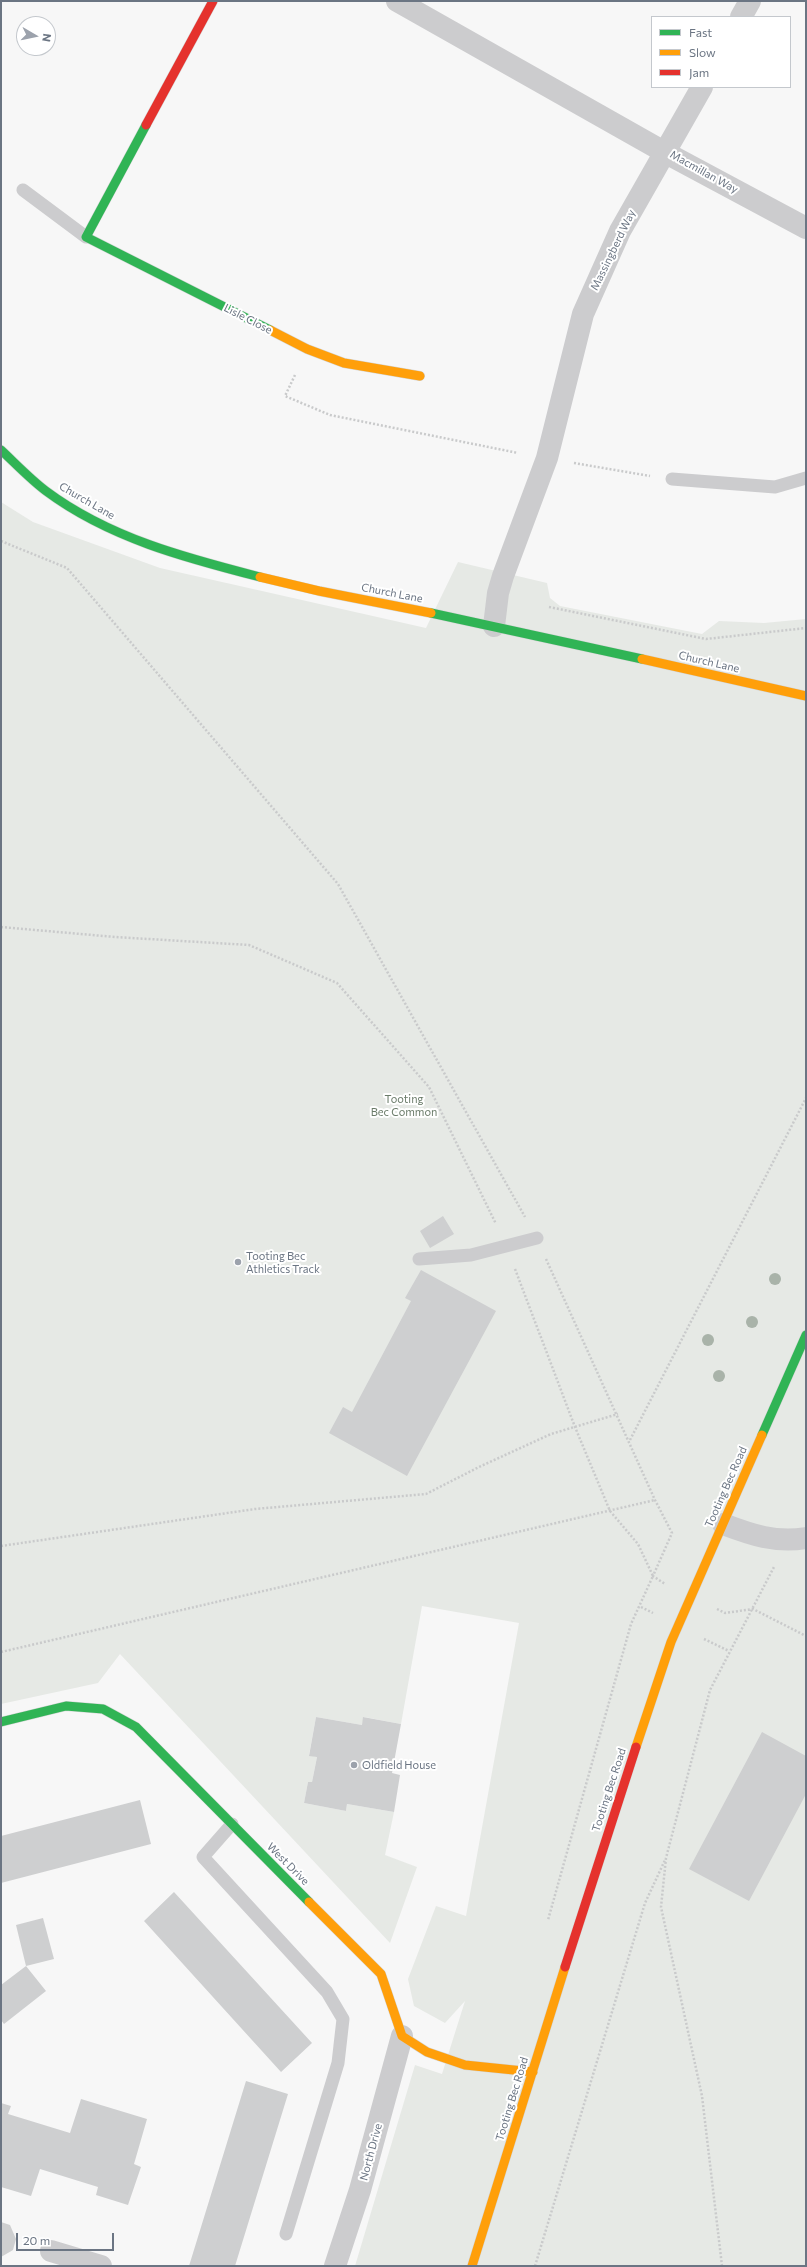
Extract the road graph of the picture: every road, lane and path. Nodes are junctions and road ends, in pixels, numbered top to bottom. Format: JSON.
{"nodes":[{"id":1,"x":213,"y":1,"type":"edge"},
{"id":2,"x":397,"y":1,"type":"edge"},
{"id":3,"x":750,"y":1,"type":"edge"},
{"id":4,"x":742,"y":16,"type":"edge"},
{"id":5,"x":701,"y":88,"type":"edge"},
{"id":6,"x":666,"y":153,"type":"junction"},
{"id":7,"x":23,"y":190,"type":"dead end"},
{"id":8,"x":806,"y":228,"type":"edge"},
{"id":9,"x":86,"y":237,"type":"junction"},
{"id":10,"x":307,"y":349,"type":"junction"},
{"id":11,"x":420,"y":376,"type":"dead end"},
{"id":12,"x":1,"y":450,"type":"edge"},
{"id":13,"x":547,"y":458,"type":"junction"},
{"id":14,"x":806,"y":478,"type":"edge"},
{"id":15,"x":672,"y":479,"type":"joint"},
{"id":16,"x":1,"y":541,"type":"edge"},
{"id":17,"x":549,"y":607,"type":"dead end"},
{"id":18,"x":494,"y":626,"type":"junction"},
{"id":19,"x":806,"y":628,"type":"edge"},
{"id":20,"x":806,"y":696,"type":"edge"},
{"id":21,"x":1,"y":927,"type":"edge"},
{"id":22,"x":806,"y":1098,"type":"edge"},
{"id":23,"x":537,"y":1238,"type":"junction"},
{"id":24,"x":506,"y":1246,"type":"junction"},
{"id":25,"x":419,"y":1259,"type":"dead end"},
{"id":26,"x":806,"y":1335,"type":"edge"},
{"id":27,"x":618,"y":1414,"type":"junction"},
{"id":28,"x":575,"y":1427,"type":"junction"},
{"id":29,"x":630,"y":1441,"type":"junction"},
{"id":30,"x":655,"y":1500,"type":"junction"},
{"id":31,"x":610,"y":1511,"type":"junction"},
{"id":32,"x":723,"y":1524,"type":"junction"},
{"id":33,"x":797,"y":1539,"type":"edge"},
{"id":34,"x":1,"y":1546,"type":"edge"},
{"id":35,"x":654,"y":1576,"type":"junction"},
{"id":36,"x":666,"y":1584,"type":"dead end"},
{"id":37,"x":753,"y":1609,"type":"junction"},
{"id":38,"x":725,"y":1613,"type":"dead end"},
{"id":39,"x":806,"y":1636,"type":"edge"},
{"id":40,"x":706,"y":1640,"type":"dead end"},
{"id":41,"x":729,"y":1651,"type":"junction"},
{"id":42,"x":1,"y":1652,"type":"edge"},
{"id":43,"x":1,"y":1722,"type":"edge"},
{"id":44,"x":232,"y":1824,"type":"junction"},
{"id":45,"x":666,"y":1858,"type":"junction"},
{"id":46,"x":547,"y":1924,"type":"dead end"},
{"id":47,"x":402,"y":2036,"type":"junction"},
{"id":48,"x":533,"y":2072,"type":"junction"},
{"id":49,"x":286,"y":2234,"type":"dead end"},
{"id":50,"x":51,"y":2251,"type":"dead end"},
{"id":51,"x":102,"y":2266,"type":"edge"},
{"id":52,"x":335,"y":2266,"type":"edge"},
{"id":53,"x":472,"y":2266,"type":"edge"},
{"id":54,"x":535,"y":2266,"type":"edge"},
{"id":55,"x":721,"y":2266,"type":"edge"}],
"edges":[{"from":1,"to":9,"type":"main road"},
{"from":2,"to":6,"type":"street"},
{"from":3,"to":4,"type":"street"},
{"from":5,"to":6,"type":"street","name":"Macmillan Way"},
{"from":6,"to":8,"type":"street","name":"Macmillan Way"},
{"from":6,"to":13,"type":"street","name":"Massingberd Way"},
{"from":7,"to":9,"type":"lane","name":"Lisle Close"},
{"from":9,"to":10,"type":"main road","name":"Lisle Close"},
{"from":10,"to":11,"type":"main road","name":"Lisle Close"},
{"from":10,"to":13,"type":"path"},
{"from":12,"to":18,"type":"main road","name":"Church Lane"},
{"from":13,"to":15,"type":"path"},
{"from":13,"to":18,"type":"street","name":"Massingberd Way"},
{"from":14,"to":15,"type":"lane"},
{"from":16,"to":23,"type":"path"},
{"from":17,"to":19,"type":"path"},
{"from":18,"to":20,"type":"main road","name":"Church Lane"},
{"from":21,"to":24,"type":"path"},
{"from":22,"to":29,"type":"path"},
{"from":23,"to":24,"type":"lane"},
{"from":23,"to":27,"type":"path"},
{"from":24,"to":25,"type":"lane"},
{"from":24,"to":28,"type":"path"},
{"from":26,"to":32,"type":"main road","name":"Tooting Bec Road"},
{"from":27,"to":28,"type":"path"},
{"from":27,"to":29,"type":"path"},
{"from":28,"to":31,"type":"path"},
{"from":28,"to":34,"type":"path"},
{"from":29,"to":30,"type":"path"},
{"from":30,"to":31,"type":"path"},
{"from":30,"to":35,"type":"path"},
{"from":31,"to":35,"type":"path"},
{"from":31,"to":42,"type":"path"},
{"from":32,"to":33,"type":"street"},
{"from":32,"to":48,"type":"main road","name":"Tooting Bec Road"},
{"from":33,"to":37,"type":"path"},
{"from":35,"to":36,"type":"path"},
{"from":35,"to":46,"type":"path"},
{"from":37,"to":38,"type":"path"},
{"from":37,"to":39,"type":"path"},
{"from":37,"to":41,"type":"path"},
{"from":40,"to":41,"type":"path"},
{"from":41,"to":45,"type":"path"},
{"from":43,"to":44,"type":"main road","name":"West Drive"},
{"from":44,"to":47,"type":"main road","name":"West Drive"},
{"from":44,"to":49,"type":"lane"},
{"from":45,"to":54,"type":"path"},
{"from":45,"to":55,"type":"path"},
{"from":47,"to":48,"type":"main road"},
{"from":47,"to":52,"type":"street","name":"North Drive"},
{"from":48,"to":53,"type":"main road","name":"Tooting Bec Road"},
{"from":50,"to":51,"type":"street"}]}
